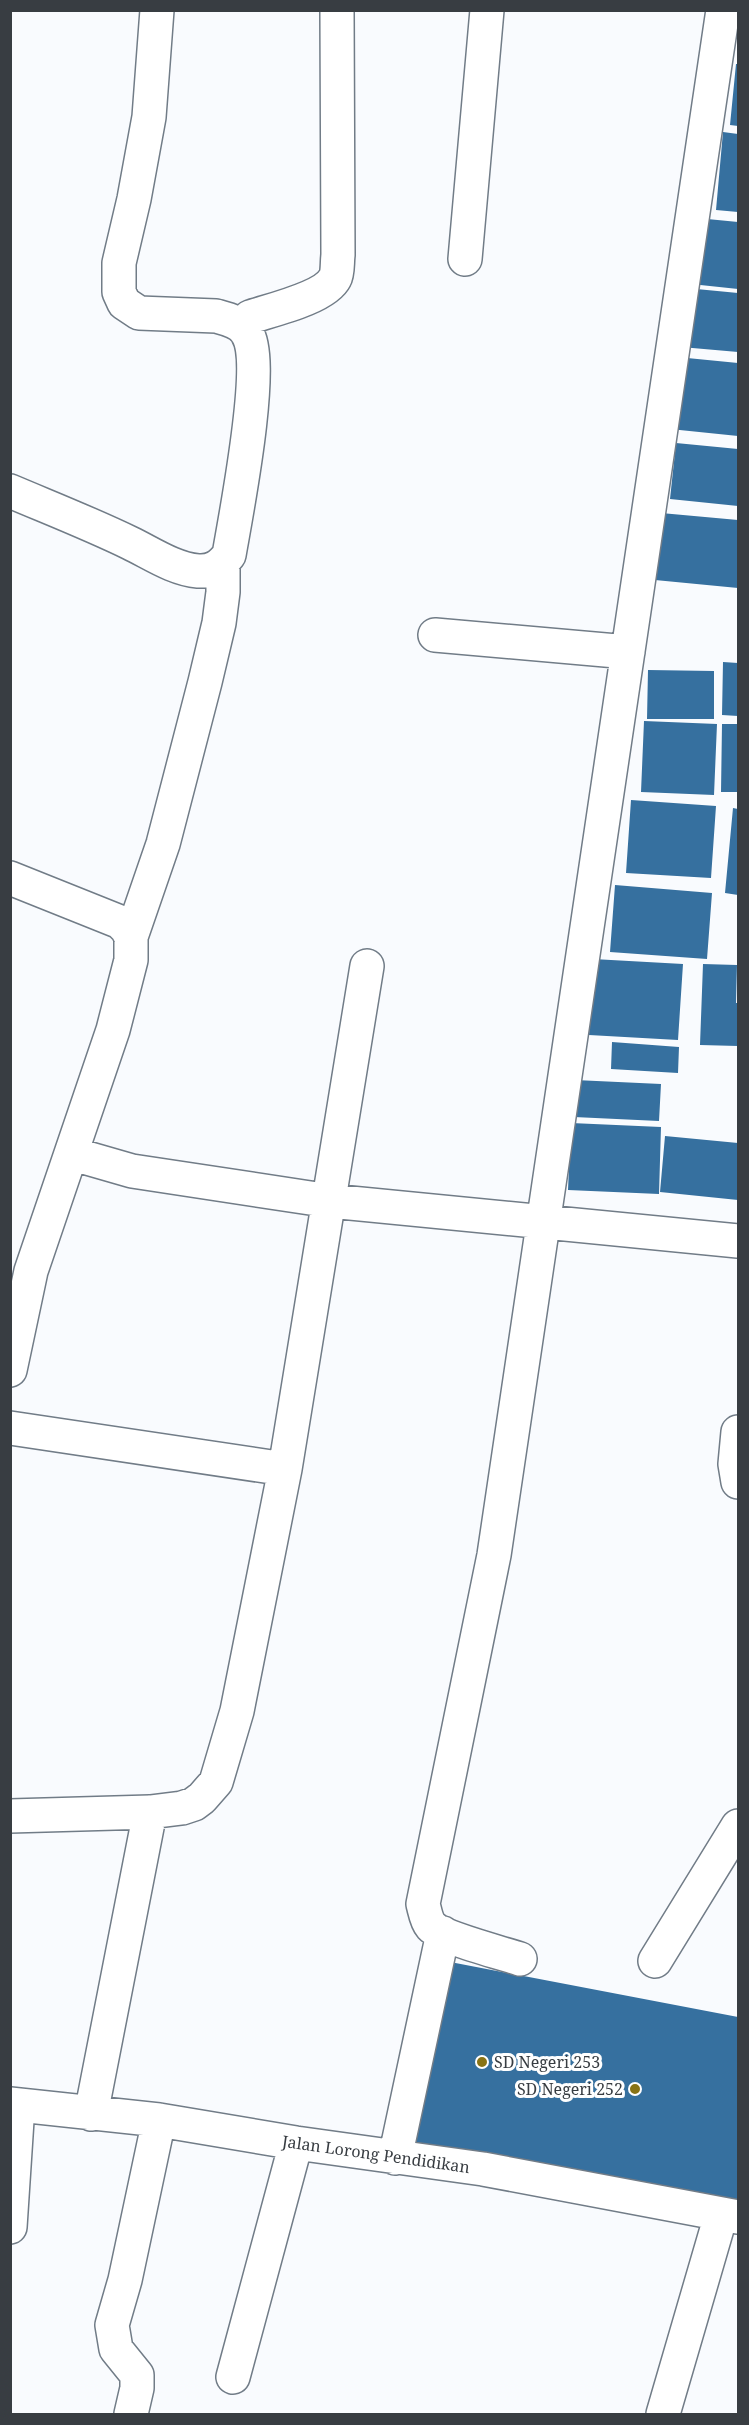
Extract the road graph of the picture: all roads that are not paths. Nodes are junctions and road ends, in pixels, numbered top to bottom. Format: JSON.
{"nodes":[{"id":1,"x":157,"y":10,"type":"edge"},
{"id":2,"x":337,"y":10,"type":"edge"},
{"id":3,"x":487,"y":10,"type":"edge"},
{"id":4,"x":723,"y":10,"type":"edge"},
{"id":5,"x":465,"y":259,"type":"dead end"},
{"id":6,"x":246,"y":331,"type":"junction"},
{"id":7,"x":10,"y":491,"type":"edge"},
{"id":8,"x":224,"y":562,"type":"junction"},
{"id":9,"x":435,"y":635,"type":"dead end"},
{"id":10,"x":628,"y":652,"type":"junction"},
{"id":11,"x":10,"y":878,"type":"edge"},
{"id":12,"x":131,"y":937,"type":"junction"},
{"id":13,"x":367,"y":966,"type":"dead end"},
{"id":14,"x":73,"y":1154,"type":"junction"},
{"id":15,"x":330,"y":1201,"type":"junction"},
{"id":16,"x":544,"y":1221,"type":"junction"},
{"id":17,"x":738,"y":1240,"type":"edge"},
{"id":18,"x":21,"y":1269,"type":"edge"},
{"id":19,"x":10,"y":1370,"type":"edge"},
{"id":20,"x":10,"y":1428,"type":"edge"},
{"id":21,"x":738,"y":1432,"type":"edge"},
{"id":22,"x":285,"y":1469,"type":"junction"},
{"id":23,"x":738,"y":1482,"type":"edge"},
{"id":24,"x":150,"y":1812,"type":"junction"},
{"id":25,"x":10,"y":1815,"type":"edge"},
{"id":26,"x":738,"y":1826,"type":"edge"},
{"id":27,"x":443,"y":1933,"type":"junction"},
{"id":28,"x":520,"y":1959,"type":"dead end"},
{"id":29,"x":655,"y":1961,"type":"dead end"},
{"id":30,"x":14,"y":2105,"type":"edge"},
{"id":31,"x":91,"y":2114,"type":"junction"},
{"id":32,"x":159,"y":2120,"type":"junction"},
{"id":33,"x":296,"y":2143,"type":"junction"},
{"id":34,"x":395,"y":2158,"type":"junction"},
{"id":35,"x":730,"y":2216,"type":"edge"},
{"id":36,"x":10,"y":2228,"type":"edge"},
{"id":37,"x":233,"y":2377,"type":"dead end"},
{"id":38,"x":131,"y":2415,"type":"edge"},
{"id":39,"x":663,"y":2415,"type":"edge"}],
"edges":[{"from":1,"to":6,"type":"street"},
{"from":2,"to":6,"type":"street"},
{"from":3,"to":5,"type":"street"},
{"from":4,"to":10,"type":"street"},
{"from":6,"to":8,"type":"street"},
{"from":7,"to":8,"type":"street"},
{"from":8,"to":12,"type":"street"},
{"from":9,"to":10,"type":"street"},
{"from":10,"to":16,"type":"street"},
{"from":11,"to":12,"type":"street"},
{"from":12,"to":14,"type":"street"},
{"from":13,"to":15,"type":"street"},
{"from":14,"to":15,"type":"street"},
{"from":14,"to":18,"type":"street"},
{"from":15,"to":16,"type":"street"},
{"from":15,"to":22,"type":"street"},
{"from":16,"to":17,"type":"street"},
{"from":16,"to":27,"type":"street"},
{"from":18,"to":19,"type":"street"},
{"from":20,"to":22,"type":"street"},
{"from":21,"to":23,"type":"street"},
{"from":22,"to":24,"type":"street"},
{"from":24,"to":25,"type":"street"},
{"from":24,"to":31,"type":"street"},
{"from":26,"to":29,"type":"street"},
{"from":27,"to":28,"type":"street"},
{"from":27,"to":34,"type":"street"},
{"from":30,"to":31,"type":"street","name":"Jalan Lorong Pendidikan"},
{"from":30,"to":36,"type":"street"},
{"from":31,"to":32,"type":"street","name":"Jalan Lorong Pendidikan"},
{"from":32,"to":33,"type":"street","name":"Jalan Lorong Pendidikan"},
{"from":32,"to":38,"type":"street"},
{"from":33,"to":34,"type":"street","name":"Jalan Lorong Pendidikan"},
{"from":33,"to":37,"type":"street"},
{"from":34,"to":35,"type":"street","name":"Jalan Lorong Pendidikan"},
{"from":35,"to":39,"type":"street"}]}
